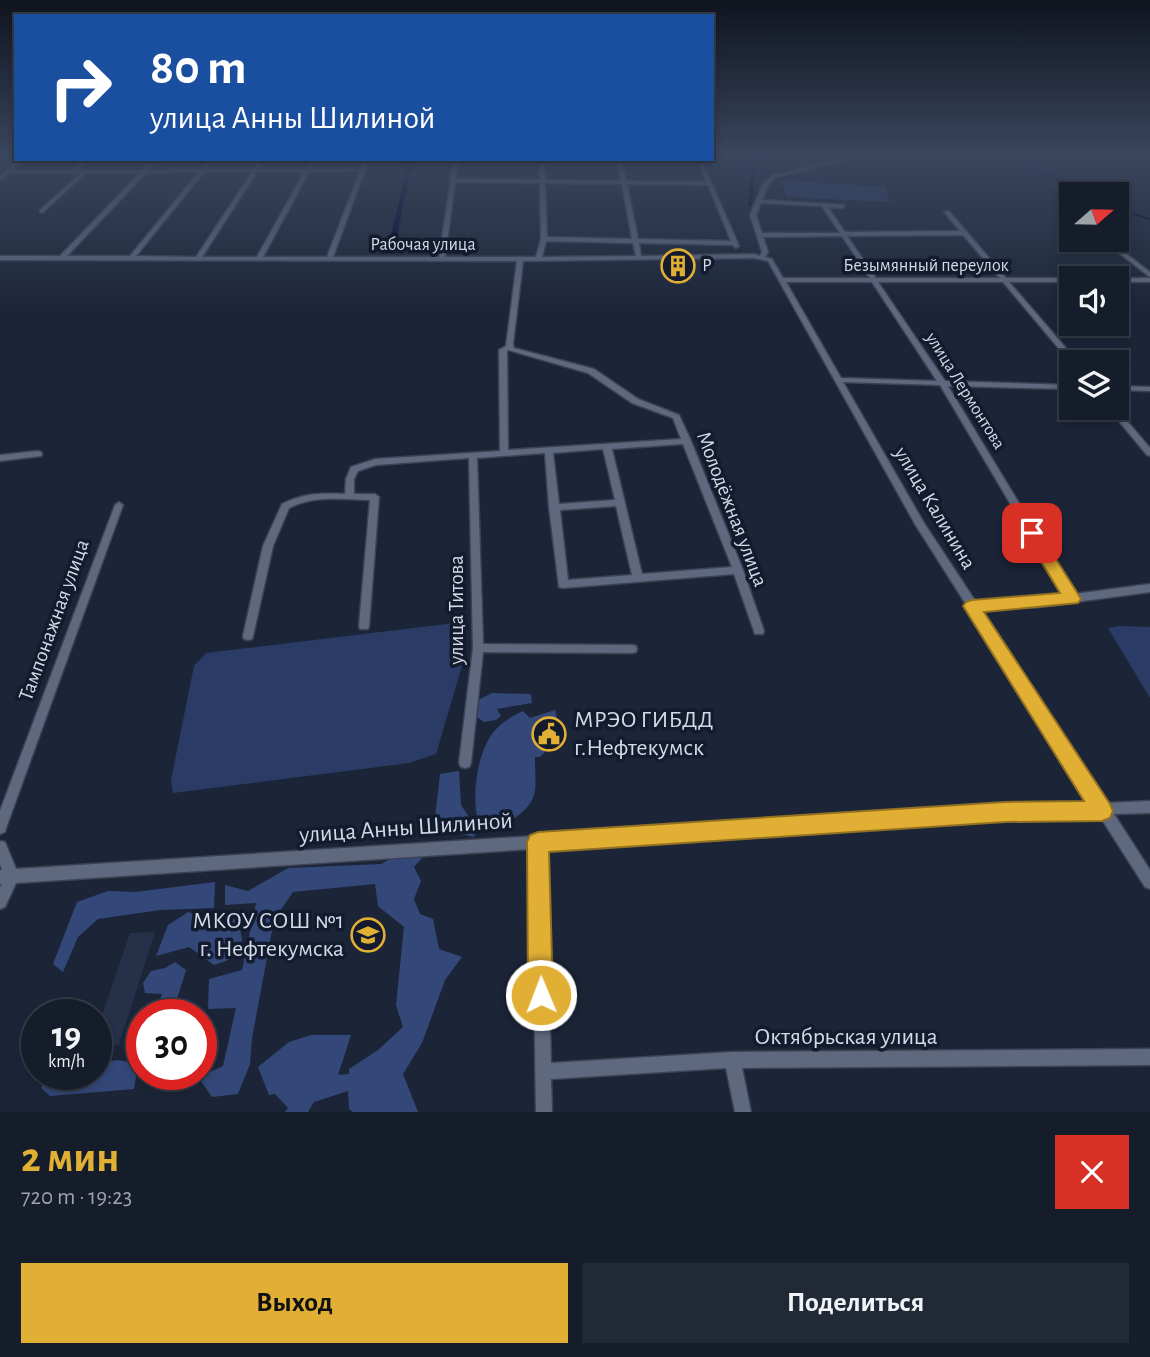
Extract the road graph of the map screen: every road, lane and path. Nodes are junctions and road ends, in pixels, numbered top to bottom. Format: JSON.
{"nodes":[{"id":1,"x":45,"y":208,"type":"edge"},
{"id":2,"x":110,"y":208,"type":"edge"},
{"id":3,"x":173,"y":208,"type":"edge"},
{"id":4,"x":231,"y":208,"type":"edge"},
{"id":5,"x":287,"y":208,"type":"edge"},
{"id":6,"x":348,"y":208,"type":"edge"},
{"id":7,"x":450,"y":208,"type":"edge"},
{"id":8,"x":544,"y":208,"type":"edge"},
{"id":9,"x":629,"y":208,"type":"edge"},
{"id":10,"x":719,"y":208,"type":"edge"},
{"id":11,"x":756,"y":208,"type":"edge"},
{"id":12,"x":826,"y":208,"type":"edge"},
{"id":13,"x":42,"y":211,"type":"dead end"},
{"id":14,"x":947,"y":212,"type":"dead end"},
{"id":15,"x":964,"y":233,"type":"junction"},
{"id":16,"x":844,"y":234,"type":"junction"},
{"id":17,"x":761,"y":235,"type":"junction"},
{"id":18,"x":544,"y":239,"type":"junction"},
{"id":19,"x":636,"y":240,"type":"junction"},
{"id":20,"x":734,"y":243,"type":"junction"},
{"id":21,"x":1120,"y":252,"type":"edge"},
{"id":22,"x":741,"y":256,"type":"junction"},
{"id":23,"x":762,"y":257,"type":"junction"},
{"id":24,"x":0,"y":258,"type":"edge"},
{"id":25,"x":62,"y":258,"type":"junction"},
{"id":26,"x":132,"y":258,"type":"junction"},
{"id":27,"x":198,"y":258,"type":"junction"},
{"id":28,"x":260,"y":258,"type":"junction"},
{"id":29,"x":639,"y":258,"type":"junction"},
{"id":30,"x":328,"y":259,"type":"junction"},
{"id":31,"x":442,"y":259,"type":"junction"},
{"id":32,"x":520,"y":259,"type":"junction"},
{"id":33,"x":538,"y":259,"type":"junction"},
{"id":34,"x":1150,"y":277,"type":"edge"},
{"id":35,"x":875,"y":279,"type":"junction"},
{"id":36,"x":1129,"y":279,"type":"edge"},
{"id":37,"x":781,"y":280,"type":"junction"},
{"id":38,"x":1004,"y":280,"type":"junction"},
{"id":39,"x":1059,"y":280,"type":"edge"},
{"id":40,"x":509,"y":345,"type":"junction"},
{"id":41,"x":1063,"y":350,"type":"edge"},
{"id":42,"x":838,"y":380,"type":"junction"},
{"id":43,"x":942,"y":382,"type":"junction"},
{"id":44,"x":1059,"y":387,"type":"edge"},
{"id":45,"x":1129,"y":388,"type":"edge"},
{"id":46,"x":1150,"y":389,"type":"edge"},
{"id":47,"x":1122,"y":420,"type":"edge"},
{"id":48,"x":687,"y":441,"type":"junction"},
{"id":49,"x":607,"y":447,"type":"junction"},
{"id":50,"x":549,"y":451,"type":"junction"},
{"id":51,"x":1150,"y":453,"type":"edge"},
{"id":52,"x":38,"y":454,"type":"dead end"},
{"id":53,"x":504,"y":454,"type":"junction"},
{"id":54,"x":473,"y":456,"type":"junction"},
{"id":55,"x":0,"y":458,"type":"edge"},
{"id":56,"x":349,"y":495,"type":"junction"},
{"id":57,"x":618,"y":503,"type":"junction"},
{"id":58,"x":119,"y":505,"type":"dead end"},
{"id":59,"x":554,"y":507,"type":"junction"},
{"id":60,"x":738,"y":570,"type":"junction"},
{"id":61,"x":638,"y":578,"type":"junction"},
{"id":62,"x":1150,"y":588,"type":"edge"},
{"id":63,"x":1072,"y":599,"type":"junction"},
{"id":64,"x":972,"y":606,"type":"junction"},
{"id":65,"x":364,"y":626,"type":"dead end"},
{"id":66,"x":759,"y":631,"type":"dead end"},
{"id":67,"x":248,"y":636,"type":"dead end"},
{"id":68,"x":478,"y":648,"type":"junction"},
{"id":69,"x":632,"y":649,"type":"dead end"},
{"id":70,"x":465,"y":763,"type":"dead end"},
{"id":71,"x":1150,"y":807,"type":"edge"},
{"id":72,"x":1102,"y":811,"type":"junction"},
{"id":73,"x":0,"y":828,"type":"edge"},
{"id":74,"x":538,"y":842,"type":"junction"},
{"id":75,"x":0,"y":847,"type":"edge"},
{"id":76,"x":6,"y":877,"type":"edge"},
{"id":77,"x":1150,"y":882,"type":"edge"},
{"id":78,"x":0,"y":902,"type":"edge"},
{"id":79,"x":1150,"y":1057,"type":"edge"},
{"id":80,"x":732,"y":1060,"type":"junction"},
{"id":81,"x":543,"y":1071,"type":"junction"},
{"id":82,"x":544,"y":1112,"type":"edge"},
{"id":83,"x":743,"y":1112,"type":"edge"}],
"edges":[{"from":1,"to":13,"type":"street"},
{"from":2,"to":25,"type":"street"},
{"from":3,"to":26,"type":"street"},
{"from":4,"to":27,"type":"street"},
{"from":5,"to":28,"type":"street"},
{"from":6,"to":30,"type":"street"},
{"from":7,"to":31,"type":"street"},
{"from":8,"to":18,"type":"street"},
{"from":9,"to":19,"type":"street"},
{"from":10,"to":20,"type":"street"},
{"from":11,"to":17,"type":"street"},
{"from":12,"to":16,"type":"street","name":"улица Лермонтова"},
{"from":14,"to":15,"type":"street"},
{"from":15,"to":16,"type":"street"},
{"from":15,"to":38,"type":"street"},
{"from":16,"to":17,"type":"street"},
{"from":16,"to":35,"type":"street","name":"улица Лермонтова"},
{"from":17,"to":23,"type":"street"},
{"from":18,"to":19,"type":"street"},
{"from":18,"to":33,"type":"street"},
{"from":19,"to":20,"type":"street"},
{"from":19,"to":29,"type":"street"},
{"from":20,"to":22,"type":"street"},
{"from":21,"to":34,"type":"street"},
{"from":22,"to":23,"type":"street","name":"Рабочая улица"},
{"from":22,"to":29,"type":"street","name":"Рабочая улица"},
{"from":23,"to":37,"type":"street","name":"улица Калинина"},
{"from":24,"to":25,"type":"street","name":"Рабочая улица"},
{"from":25,"to":26,"type":"street","name":"Рабочая улица"},
{"from":26,"to":27,"type":"street","name":"Рабочая улица"},
{"from":27,"to":28,"type":"street","name":"Рабочая улица"},
{"from":28,"to":30,"type":"street","name":"Рабочая улица"},
{"from":29,"to":33,"type":"street","name":"Рабочая улица"},
{"from":30,"to":31,"type":"street","name":"Рабочая улица"},
{"from":31,"to":32,"type":"street","name":"Рабочая улица"},
{"from":32,"to":33,"type":"street","name":"Рабочая улица"},
{"from":32,"to":40,"type":"street"},
{"from":34,"to":36,"type":"street"},
{"from":35,"to":37,"type":"street","name":"Безымянный переулок"},
{"from":35,"to":38,"type":"street","name":"Безымянный переулок"},
{"from":35,"to":43,"type":"street","name":"улица Лермонтова"},
{"from":37,"to":42,"type":"street","name":"улица Калинина"},
{"from":38,"to":39,"type":"street","name":"Безымянный переулок"},
{"from":38,"to":41,"type":"street"},
{"from":40,"to":48,"type":"street","name":"Молодёжная улица"},
{"from":40,"to":53,"type":"street"},
{"from":42,"to":43,"type":"street"},
{"from":42,"to":64,"type":"street","name":"улица Калинина"},
{"from":43,"to":44,"type":"street"},
{"from":43,"to":63,"type":"street","name":"улица Лермонтова"},
{"from":45,"to":46,"type":"street"},
{"from":47,"to":51,"type":"street"},
{"from":48,"to":49,"type":"street"},
{"from":48,"to":60,"type":"street","name":"Молодёжная улица"},
{"from":49,"to":50,"type":"street"},
{"from":49,"to":57,"type":"street"},
{"from":50,"to":53,"type":"street"},
{"from":50,"to":59,"type":"street"},
{"from":52,"to":55,"type":"street"},
{"from":53,"to":54,"type":"street"},
{"from":54,"to":56,"type":"street"},
{"from":54,"to":68,"type":"street","name":"улица Титова"},
{"from":56,"to":65,"type":"street"},
{"from":56,"to":67,"type":"street"},
{"from":57,"to":59,"type":"street"},
{"from":57,"to":61,"type":"street"},
{"from":58,"to":73,"type":"street","name":"Тампонажная улица"},
{"from":59,"to":61,"type":"street"},
{"from":60,"to":61,"type":"street"},
{"from":60,"to":66,"type":"street","name":"Молодёжная улица"},
{"from":62,"to":63,"type":"street"},
{"from":63,"to":64,"type":"street"},
{"from":64,"to":72,"type":"street","name":"улица Калинина"},
{"from":68,"to":69,"type":"street"},
{"from":68,"to":70,"type":"street","name":"улица Титова"},
{"from":71,"to":72,"type":"street","name":"улица Анны Шилиной"},
{"from":72,"to":74,"type":"street","name":"улица Анны Шилиной"},
{"from":72,"to":77,"type":"street","name":"улица Калинина"},
{"from":74,"to":76,"type":"street","name":"улица Анны Шилиной"},
{"from":74,"to":81,"type":"street"},
{"from":75,"to":76,"type":"street"},
{"from":76,"to":78,"type":"street"},
{"from":79,"to":80,"type":"street","name":"Октябрьская улица"},
{"from":80,"to":81,"type":"street","name":"Октябрьская улица"},
{"from":80,"to":83,"type":"street"},
{"from":81,"to":82,"type":"street"}]}
